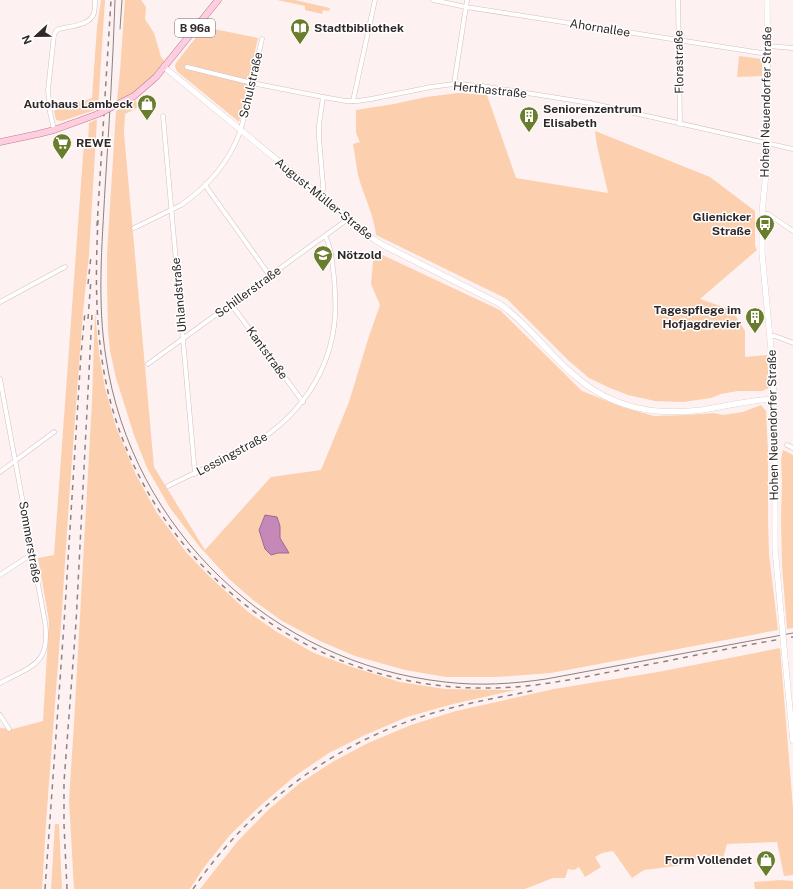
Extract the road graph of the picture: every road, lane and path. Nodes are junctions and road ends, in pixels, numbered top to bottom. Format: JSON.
{"nodes":[{"id":1,"x":95,"y":0,"type":"edge"},
{"id":2,"x":218,"y":0,"type":"edge"},
{"id":3,"x":375,"y":0,"type":"edge"},
{"id":4,"x":433,"y":0,"type":"edge"},
{"id":5,"x":467,"y":0,"type":"edge"},
{"id":6,"x":678,"y":0,"type":"edge"},
{"id":7,"x":767,"y":0,"type":"edge"},
{"id":8,"x":466,"y":8,"type":"junction"},
{"id":9,"x":262,"y":40,"type":"dead end"},
{"id":10,"x":679,"y":40,"type":"junction"},
{"id":11,"x":768,"y":46,"type":"junction"},
{"id":12,"x":793,"y":48,"type":"edge"},
{"id":13,"x":768,"y":54,"type":"junction"},
{"id":14,"x":164,"y":67,"type":"junction"},
{"id":15,"x":187,"y":67,"type":"dead end"},
{"id":16,"x":252,"y":83,"type":"junction"},
{"id":17,"x":454,"y":84,"type":"junction"},
{"id":18,"x":323,"y":98,"type":"junction"},
{"id":19,"x":353,"y":101,"type":"junction"},
{"id":20,"x":163,"y":116,"type":"dead end"},
{"id":21,"x":680,"y":124,"type":"junction"},
{"id":22,"x":54,"y":130,"type":"junction"},
{"id":23,"x":240,"y":130,"type":"junction"},
{"id":24,"x":0,"y":142,"type":"edge"},
{"id":25,"x":768,"y":143,"type":"junction"},
{"id":26,"x":793,"y":149,"type":"edge"},
{"id":27,"x":205,"y":185,"type":"junction"},
{"id":28,"x":318,"y":194,"type":"junction"},
{"id":29,"x":172,"y":209,"type":"junction"},
{"id":30,"x":762,"y":213,"type":"junction"},
{"id":31,"x":348,"y":219,"type":"junction"},
{"id":32,"x":134,"y":228,"type":"dead end"},
{"id":33,"x":793,"y":231,"type":"edge"},
{"id":34,"x":325,"y":236,"type":"junction"},
{"id":35,"x":65,"y":267,"type":"dead end"},
{"id":36,"x":270,"y":276,"type":"junction"},
{"id":37,"x":0,"y":302,"type":"edge"},
{"id":38,"x":231,"y":304,"type":"junction"},
{"id":39,"x":770,"y":336,"type":"junction"},
{"id":40,"x":183,"y":340,"type":"junction"},
{"id":41,"x":793,"y":343,"type":"edge"},
{"id":42,"x":148,"y":364,"type":"dead end"},
{"id":43,"x":0,"y":379,"type":"edge"},
{"id":44,"x":774,"y":399,"type":"junction"},
{"id":45,"x":303,"y":402,"type":"junction"},
{"id":46,"x":54,"y":432,"type":"dead end"},
{"id":47,"x":787,"y":445,"type":"dead end"},
{"id":48,"x":793,"y":448,"type":"edge"},
{"id":49,"x":15,"y":461,"type":"junction"},
{"id":50,"x":0,"y":472,"type":"edge"},
{"id":51,"x":194,"y":474,"type":"junction"},
{"id":52,"x":168,"y":486,"type":"dead end"},
{"id":53,"x":32,"y":554,"type":"junction"},
{"id":54,"x":0,"y":576,"type":"edge"},
{"id":55,"x":0,"y":683,"type":"edge"},
{"id":56,"x":0,"y":715,"type":"edge"},
{"id":57,"x":10,"y":729,"type":"dead end"},
{"id":58,"x":793,"y":741,"type":"edge"}],
"edges":[{"from":1,"to":22,"type":"street"},
{"from":2,"to":14,"type":"main road","number":"B 96a"},
{"from":3,"to":19,"type":"street"},
{"from":4,"to":8,"type":"street","name":"Ahornallee"},
{"from":5,"to":8,"type":"street"},
{"from":6,"to":10,"type":"street","name":"Florastraße"},
{"from":7,"to":11,"type":"main road","name":"Hohen Neuendorfer Straße"},
{"from":8,"to":10,"type":"street","name":"Ahornallee"},
{"from":8,"to":17,"type":"street"},
{"from":9,"to":16,"type":"street","name":"Schulstraße"},
{"from":10,"to":13,"type":"street","name":"Ahornallee"},
{"from":10,"to":21,"type":"street","name":"Florastraße"},
{"from":11,"to":12,"type":"street"},
{"from":11,"to":13,"type":"main road","name":"Hohen Neuendorfer Straße"},
{"from":13,"to":25,"type":"main road","name":"Hohen Neuendorfer Straße"},
{"from":14,"to":22,"type":"main road","number":"B 96a","bridge":true},
{"from":14,"to":23,"type":"main road","name":"August-Müller-Straße"},
{"from":15,"to":16,"type":"street","name":"Herthastraße"},
{"from":16,"to":18,"type":"street","name":"Herthastraße"},
{"from":16,"to":23,"type":"street","name":"Schulstraße"},
{"from":17,"to":19,"type":"street","name":"Herthastraße"},
{"from":17,"to":21,"type":"street","name":"Herthastraße"},
{"from":18,"to":19,"type":"street","name":"Herthastraße"},
{"from":18,"to":28,"type":"street"},
{"from":20,"to":29,"type":"street","name":"Uhlandstraße"},
{"from":21,"to":25,"type":"street","name":"Herthastraße"},
{"from":22,"to":24,"type":"main road","number":"B 96a"},
{"from":23,"to":27,"type":"street","name":"Schulstraße"},
{"from":23,"to":28,"type":"main road","name":"August-Müller-Straße"},
{"from":25,"to":26,"type":"street","name":"Herthastraße"},
{"from":25,"to":30,"type":"main road","name":"Hohen Neuendorfer Straße"},
{"from":27,"to":29,"type":"street","name":"Schulstraße"},
{"from":27,"to":36,"type":"street"},
{"from":28,"to":31,"type":"main road","name":"August-Müller-Straße"},
{"from":29,"to":32,"type":"street","name":"Schulstraße"},
{"from":29,"to":40,"type":"street","name":"Uhlandstraße"},
{"from":30,"to":33,"type":"street"},
{"from":30,"to":39,"type":"main road","name":"Hohen Neuendorfer Straße"},
{"from":31,"to":34,"type":"street","name":"Schillerstraße"},
{"from":31,"to":44,"type":"main road","name":"August-Müller-Straße"},
{"from":34,"to":36,"type":"street","name":"Schillerstraße"},
{"from":34,"to":45,"type":"street","name":"Lessingstraße"},
{"from":35,"to":37,"type":"street"},
{"from":36,"to":38,"type":"street","name":"Schillerstraße"},
{"from":38,"to":40,"type":"street","name":"Schillerstraße"},
{"from":38,"to":45,"type":"street","name":"Kantstraße"},
{"from":39,"to":41,"type":"street"},
{"from":39,"to":44,"type":"main road","name":"Hohen Neuendorfer Straße"},
{"from":40,"to":42,"type":"street","name":"Schillerstraße"},
{"from":40,"to":51,"type":"street","name":"Uhlandstraße"},
{"from":43,"to":49,"type":"street","name":"Sommerstraße"},
{"from":44,"to":58,"type":"main road","name":"Hohen Neuendorfer Straße","bridge":true},
{"from":45,"to":51,"type":"street","name":"Lessingstraße"},
{"from":46,"to":49,"type":"street"},
{"from":47,"to":48,"type":"street"},
{"from":49,"to":50,"type":"street"},
{"from":49,"to":53,"type":"street","name":"Sommerstraße"},
{"from":51,"to":52,"type":"street","name":"Lessingstraße"},
{"from":53,"to":54,"type":"street"},
{"from":53,"to":55,"type":"street","name":"Sommerstraße"},
{"from":56,"to":57,"type":"street"}]}
